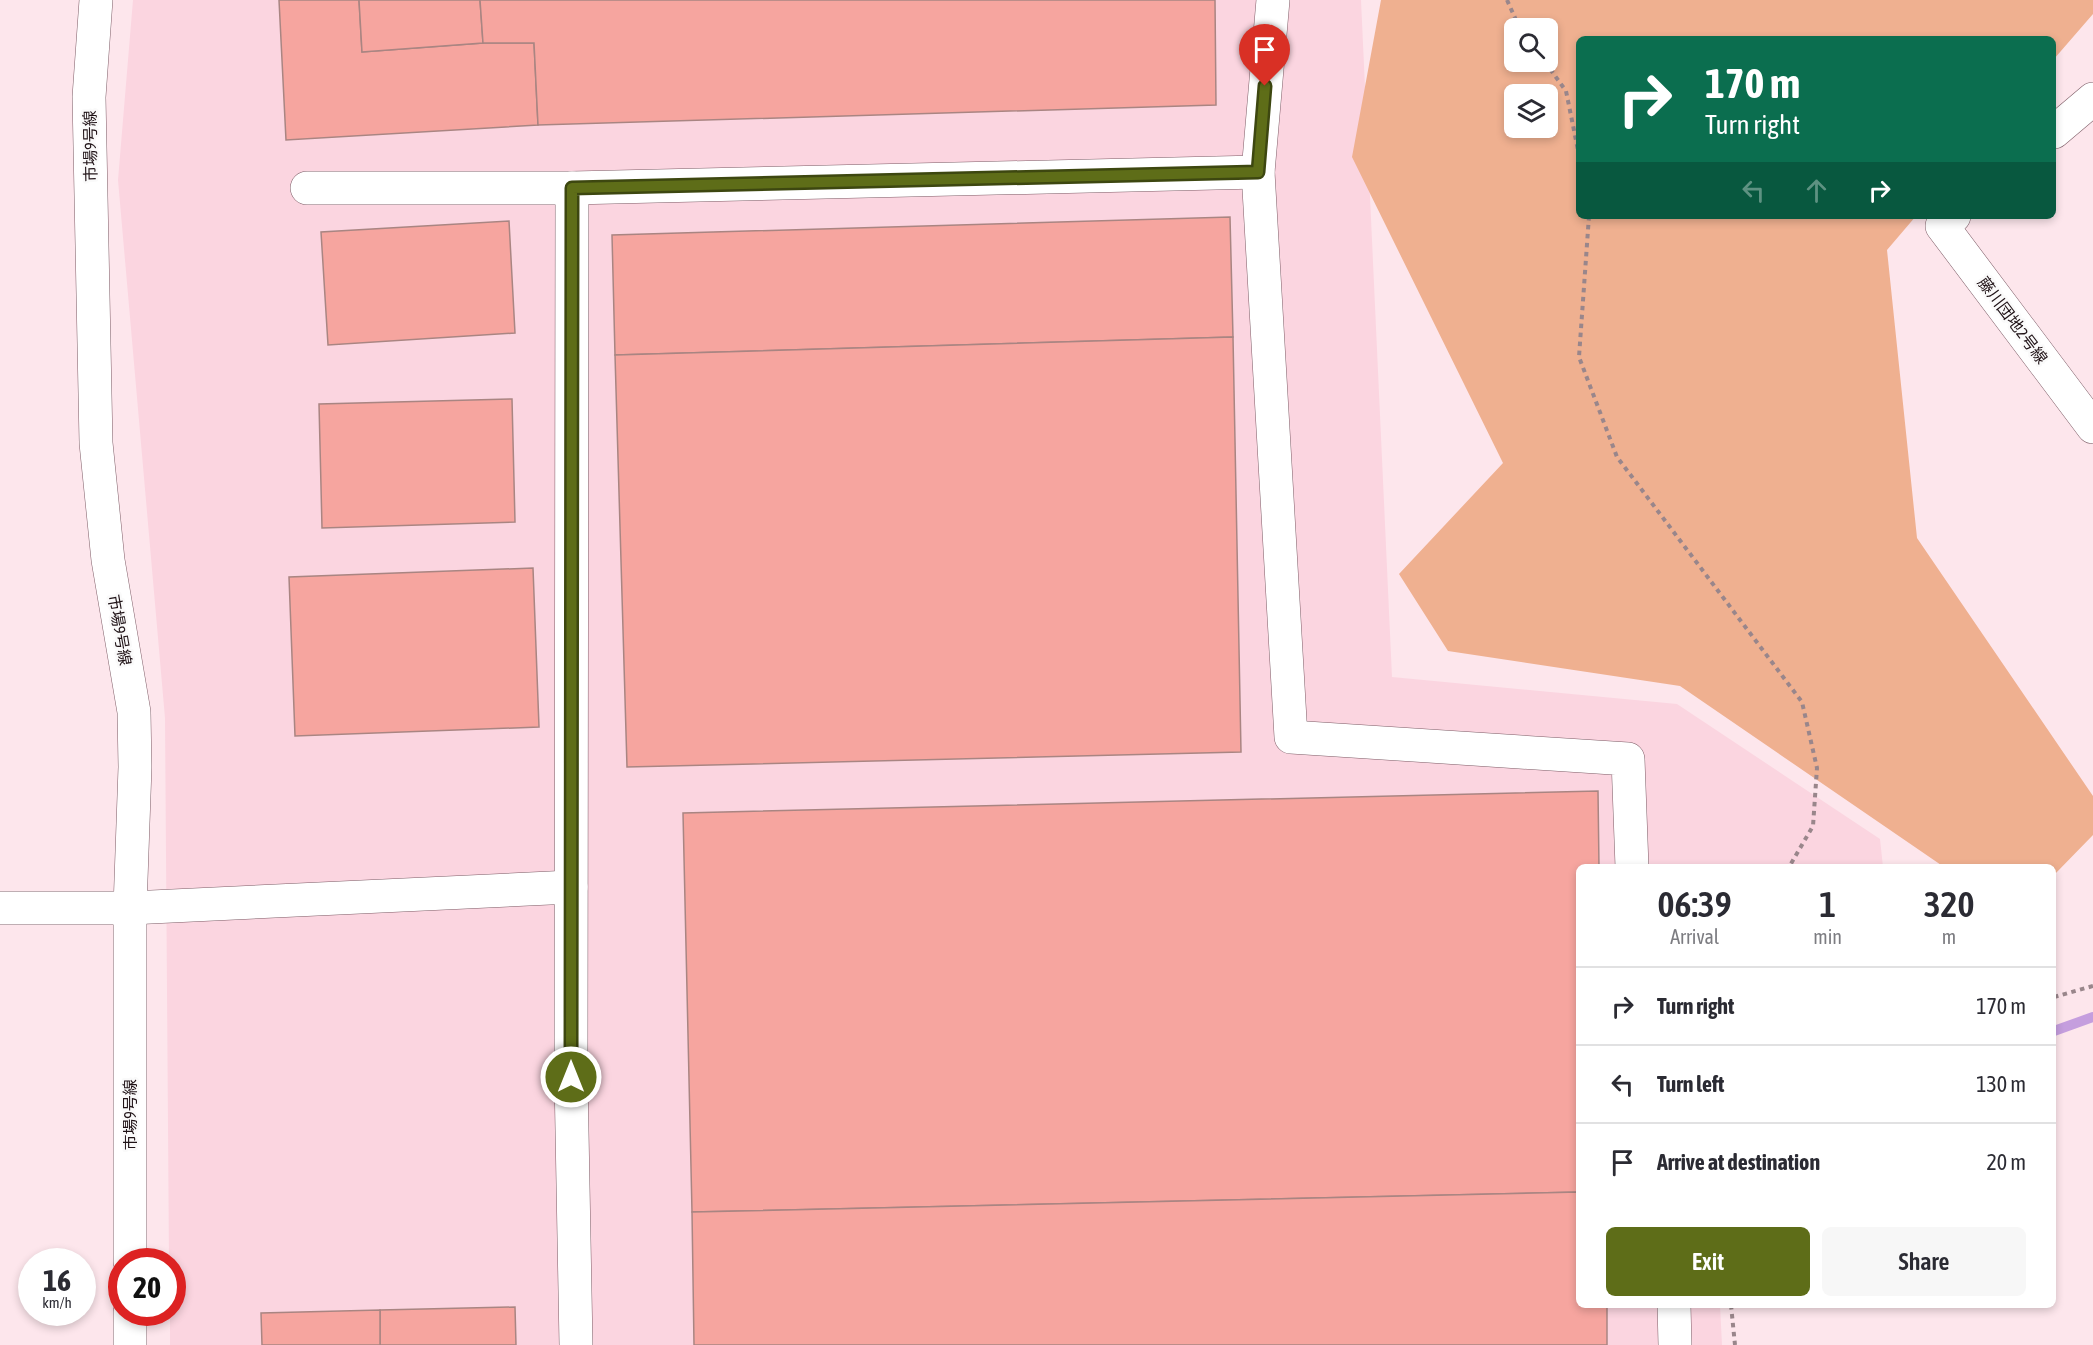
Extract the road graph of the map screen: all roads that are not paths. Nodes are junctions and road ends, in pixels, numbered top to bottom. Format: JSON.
{"nodes":[{"id":1,"x":96,"y":0,"type":"edge"},
{"id":2,"x":1273,"y":0,"type":"edge"},
{"id":3,"x":2093,"y":99,"type":"edge"},
{"id":4,"x":2056,"y":130,"type":"edge"},
{"id":5,"x":1258,"y":172,"type":"junction"},
{"id":6,"x":307,"y":188,"type":"dead end"},
{"id":7,"x":572,"y":188,"type":"junction"},
{"id":8,"x":1950,"y":219,"type":"edge"},
{"id":9,"x":2087,"y":406,"type":"edge"},
{"id":10,"x":1632,"y":864,"type":"edge"},
{"id":11,"x":571,"y":887,"type":"junction"},
{"id":12,"x":0,"y":908,"type":"edge"},
{"id":13,"x":130,"y":908,"type":"junction"},
{"id":14,"x":130,"y":1248,"type":"edge"},
{"id":15,"x":1674,"y":1308,"type":"edge"},
{"id":16,"x":130,"y":1326,"type":"edge"},
{"id":17,"x":130,"y":1345,"type":"edge"},
{"id":18,"x":576,"y":1345,"type":"edge"},
{"id":19,"x":1675,"y":1345,"type":"edge"}],
"edges":[{"from":1,"to":13,"type":"street","name":"市場9号線"},
{"from":2,"to":5,"type":"street"},
{"from":3,"to":4,"type":"street"},
{"from":5,"to":7,"type":"street"},
{"from":5,"to":10,"type":"street"},
{"from":6,"to":7,"type":"street"},
{"from":7,"to":11,"type":"street"},
{"from":8,"to":9,"type":"street","name":"藤川団地2号線"},
{"from":11,"to":13,"type":"street"},
{"from":11,"to":18,"type":"street"},
{"from":12,"to":13,"type":"street"},
{"from":13,"to":14,"type":"street","name":"市場9号線"},
{"from":15,"to":19,"type":"street"},
{"from":16,"to":17,"type":"street"}]}
